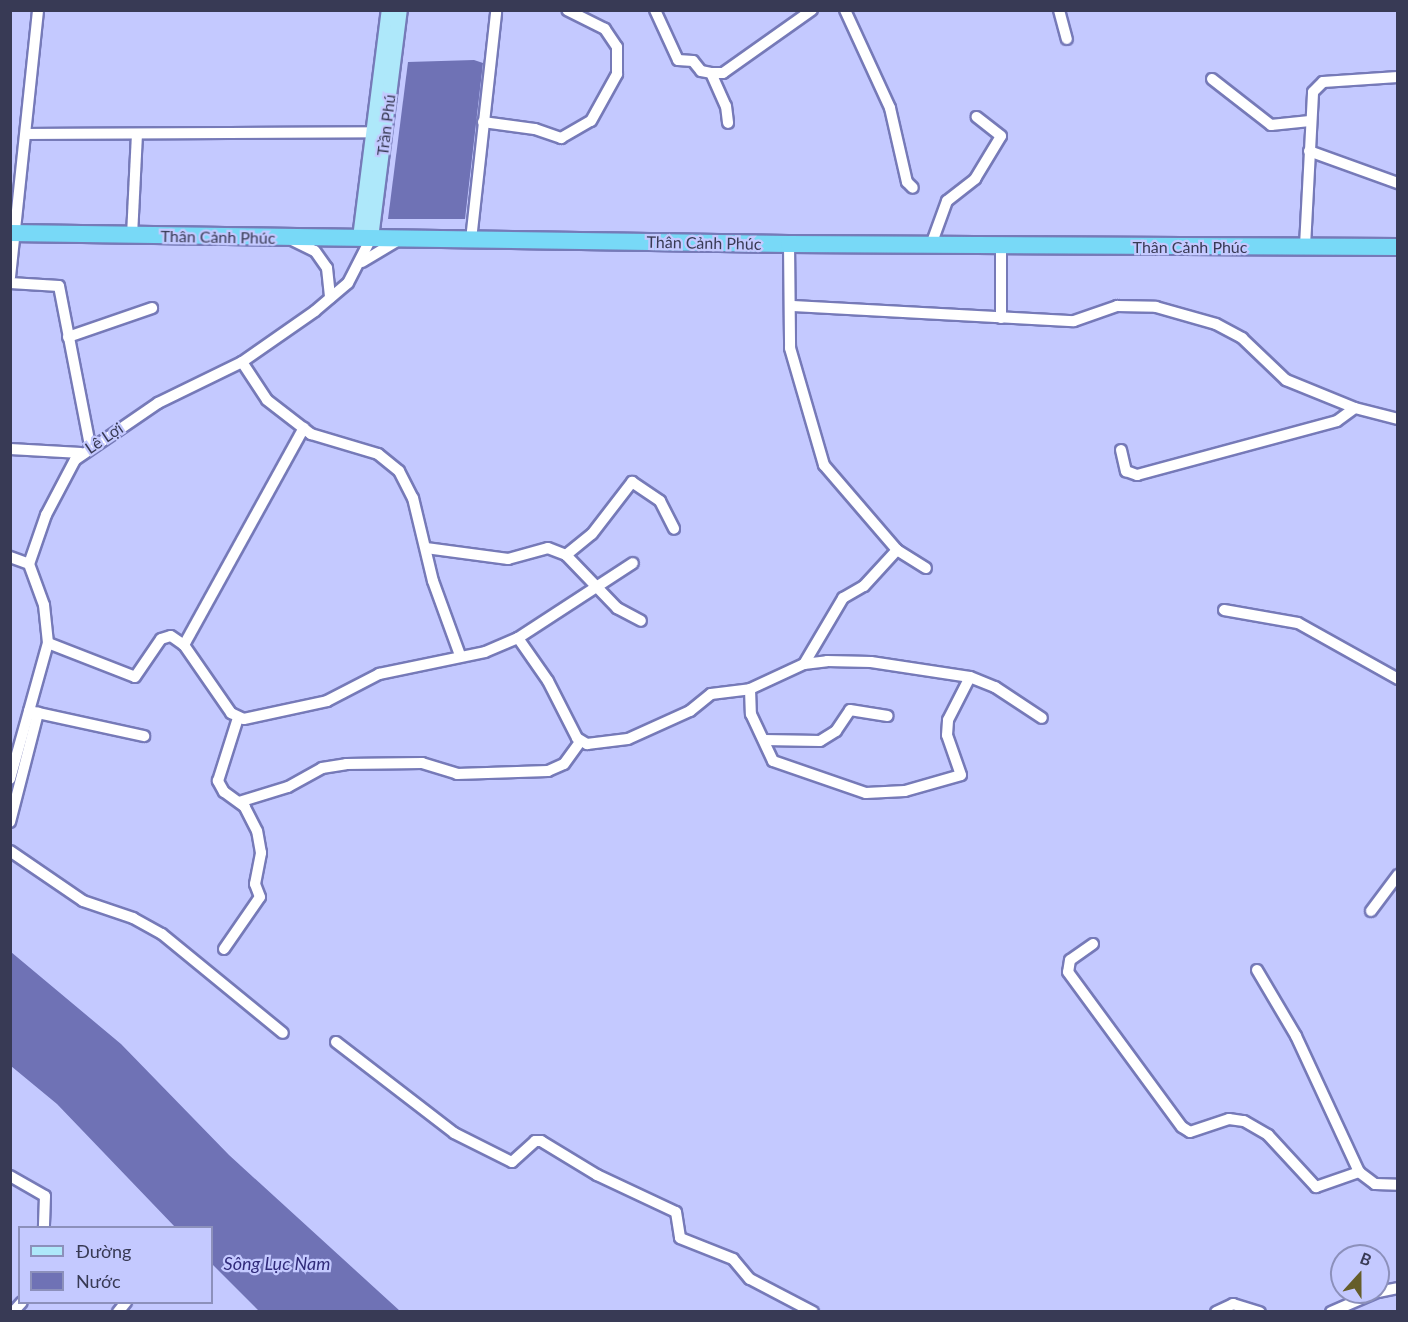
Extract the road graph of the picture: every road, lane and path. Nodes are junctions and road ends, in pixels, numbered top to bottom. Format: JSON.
{"nodes":[{"id":1,"x":38,"y":10,"type":"edge"},
{"id":2,"x":389,"y":10,"type":"edge"},
{"id":3,"x":400,"y":10,"type":"edge"},
{"id":4,"x":567,"y":10,"type":"edge"},
{"id":5,"x":655,"y":10,"type":"edge"},
{"id":6,"x":812,"y":10,"type":"edge"},
{"id":7,"x":845,"y":10,"type":"edge"},
{"id":8,"x":1059,"y":10,"type":"edge"},
{"id":9,"x":496,"y":12,"type":"edge"},
{"id":10,"x":1067,"y":39,"type":"dead end"},
{"id":11,"x":711,"y":73,"type":"junction"},
{"id":12,"x":1398,"y":77,"type":"edge"},
{"id":13,"x":1212,"y":79,"type":"dead end"},
{"id":14,"x":977,"y":117,"type":"dead end"},
{"id":15,"x":1310,"y":121,"type":"junction"},
{"id":16,"x":483,"y":122,"type":"junction"},
{"id":17,"x":728,"y":123,"type":"dead end"},
{"id":18,"x":380,"y":132,"type":"junction"},
{"id":19,"x":26,"y":134,"type":"junction"},
{"id":20,"x":137,"y":134,"type":"junction"},
{"id":21,"x":1309,"y":152,"type":"junction"},
{"id":22,"x":1398,"y":183,"type":"edge"},
{"id":23,"x":913,"y":188,"type":"dead end"},
{"id":24,"x":13,"y":232,"type":"edge"},
{"id":25,"x":132,"y":236,"type":"junction"},
{"id":26,"x":286,"y":237,"type":"junction"},
{"id":27,"x":365,"y":238,"type":"junction"},
{"id":28,"x":401,"y":239,"type":"junction"},
{"id":29,"x":471,"y":240,"type":"junction"},
{"id":30,"x":789,"y":244,"type":"junction"},
{"id":31,"x":931,"y":245,"type":"junction"},
{"id":32,"x":1001,"y":245,"type":"junction"},
{"id":33,"x":1305,"y":246,"type":"junction"},
{"id":34,"x":1398,"y":247,"type":"edge"},
{"id":35,"x":359,"y":264,"type":"junction"},
{"id":36,"x":10,"y":277,"type":"edge"},
{"id":37,"x":10,"y":283,"type":"edge"},
{"id":38,"x":330,"y":298,"type":"junction"},
{"id":39,"x":793,"y":306,"type":"junction"},
{"id":40,"x":152,"y":308,"type":"dead end"},
{"id":41,"x":1001,"y":318,"type":"junction"},
{"id":42,"x":68,"y":336,"type":"junction"},
{"id":43,"x":243,"y":362,"type":"junction"},
{"id":44,"x":1355,"y":408,"type":"junction"},
{"id":45,"x":1398,"y":419,"type":"edge"},
{"id":46,"x":304,"y":428,"type":"junction"},
{"id":47,"x":10,"y":448,"type":"edge"},
{"id":48,"x":85,"y":450,"type":"junction"},
{"id":49,"x":1121,"y":450,"type":"dead end"},
{"id":50,"x":674,"y":529,"type":"dead end"},
{"id":51,"x":426,"y":548,"type":"junction"},
{"id":52,"x":897,"y":550,"type":"junction"},
{"id":53,"x":566,"y":555,"type":"junction"},
{"id":54,"x":10,"y":557,"type":"edge"},
{"id":55,"x":633,"y":563,"type":"dead end"},
{"id":56,"x":29,"y":564,"type":"junction"},
{"id":57,"x":926,"y":568,"type":"dead end"},
{"id":58,"x":598,"y":590,"type":"junction"},
{"id":59,"x":1224,"y":610,"type":"dead end"},
{"id":60,"x":641,"y":621,"type":"dead end"},
{"id":61,"x":518,"y":638,"type":"junction"},
{"id":62,"x":48,"y":643,"type":"junction"},
{"id":63,"x":184,"y":645,"type":"junction"},
{"id":64,"x":460,"y":655,"type":"junction"},
{"id":65,"x":804,"y":664,"type":"junction"},
{"id":66,"x":970,"y":677,"type":"junction"},
{"id":67,"x":1398,"y":679,"type":"edge"},
{"id":68,"x":750,"y":689,"type":"junction"},
{"id":69,"x":34,"y":712,"type":"junction"},
{"id":70,"x":888,"y":716,"type":"dead end"},
{"id":71,"x":238,"y":718,"type":"junction"},
{"id":72,"x":1042,"y":718,"type":"dead end"},
{"id":73,"x":144,"y":736,"type":"dead end"},
{"id":74,"x":764,"y":740,"type":"junction"},
{"id":75,"x":580,"y":742,"type":"junction"},
{"id":76,"x":10,"y":779,"type":"edge"},
{"id":77,"x":239,"y":802,"type":"junction"},
{"id":78,"x":10,"y":822,"type":"edge"},
{"id":79,"x":10,"y":851,"type":"edge"},
{"id":80,"x":1398,"y":875,"type":"edge"},
{"id":81,"x":1371,"y":911,"type":"dead end"},
{"id":82,"x":1093,"y":944,"type":"dead end"},
{"id":83,"x":224,"y":949,"type":"dead end"},
{"id":84,"x":1257,"y":970,"type":"dead end"},
{"id":85,"x":283,"y":1033,"type":"dead end"},
{"id":86,"x":336,"y":1042,"type":"dead end"},
{"id":87,"x":1359,"y":1172,"type":"junction"},
{"id":88,"x":10,"y":1176,"type":"edge"},
{"id":89,"x":1398,"y":1185,"type":"edge"},
{"id":90,"x":44,"y":1226,"type":"edge"},
{"id":91,"x":1348,"y":1304,"type":"edge"},
{"id":92,"x":813,"y":1311,"type":"edge"},
{"id":93,"x":1216,"y":1311,"type":"edge"},
{"id":94,"x":1260,"y":1311,"type":"edge"},
{"id":95,"x":1331,"y":1311,"type":"edge"}],
"edges":[{"from":1,"to":19,"type":"street"},
{"from":2,"to":18,"type":"main road","name":"Trần Phú"},
{"from":3,"to":18,"type":"main road","name":"Trần Phú"},
{"from":4,"to":16,"type":"street"},
{"from":5,"to":11,"type":"street"},
{"from":6,"to":11,"type":"street"},
{"from":7,"to":23,"type":"street"},
{"from":8,"to":10,"type":"street"},
{"from":9,"to":16,"type":"street"},
{"from":11,"to":17,"type":"street"},
{"from":12,"to":15,"type":"street"},
{"from":13,"to":15,"type":"street"},
{"from":14,"to":31,"type":"street"},
{"from":15,"to":21,"type":"street"},
{"from":16,"to":29,"type":"street"},
{"from":18,"to":20,"type":"street"},
{"from":18,"to":27,"type":"main road","name":"Trần Phú"},
{"from":19,"to":20,"type":"street"},
{"from":19,"to":24,"type":"street"},
{"from":20,"to":25,"type":"street"},
{"from":21,"to":22,"type":"street"},
{"from":21,"to":33,"type":"street"},
{"from":24,"to":25,"type":"highway","name":"Thân Cảnh Phúc"},
{"from":24,"to":36,"type":"street"},
{"from":25,"to":26,"type":"highway","name":"Thân Cảnh Phúc"},
{"from":26,"to":27,"type":"highway","name":"Thân Cảnh Phúc"},
{"from":26,"to":38,"type":"street"},
{"from":27,"to":28,"type":"highway","name":"Thân Cảnh Phúc"},
{"from":27,"to":35,"type":"street"},
{"from":28,"to":29,"type":"highway","name":"Thân Cảnh Phúc"},
{"from":28,"to":35,"type":"street"},
{"from":29,"to":30,"type":"highway","name":"Thân Cảnh Phúc"},
{"from":30,"to":31,"type":"highway","name":"Thân Cảnh Phúc"},
{"from":30,"to":39,"type":"street"},
{"from":31,"to":32,"type":"highway","name":"Thân Cảnh Phúc"},
{"from":32,"to":33,"type":"highway","name":"Thân Cảnh Phúc"},
{"from":32,"to":41,"type":"street"},
{"from":33,"to":34,"type":"highway","name":"Thân Cảnh Phúc"},
{"from":35,"to":38,"type":"street","name":"Lê Lợi"},
{"from":37,"to":42,"type":"street"},
{"from":38,"to":43,"type":"street","name":"Lê Lợi"},
{"from":39,"to":41,"type":"street"},
{"from":39,"to":52,"type":"street"},
{"from":40,"to":42,"type":"street"},
{"from":41,"to":44,"type":"street"},
{"from":42,"to":48,"type":"street"},
{"from":43,"to":46,"type":"street"},
{"from":43,"to":48,"type":"street","name":"Lê Lợi"},
{"from":44,"to":45,"type":"street"},
{"from":44,"to":49,"type":"street"},
{"from":46,"to":51,"type":"street"},
{"from":46,"to":63,"type":"street"},
{"from":47,"to":48,"type":"street"},
{"from":48,"to":56,"type":"street","name":"Lê Lợi"},
{"from":50,"to":53,"type":"street"},
{"from":51,"to":53,"type":"street"},
{"from":51,"to":64,"type":"street"},
{"from":52,"to":57,"type":"street"},
{"from":52,"to":65,"type":"street"},
{"from":53,"to":58,"type":"street"},
{"from":54,"to":56,"type":"street"},
{"from":55,"to":58,"type":"street"},
{"from":56,"to":62,"type":"street"},
{"from":58,"to":60,"type":"street"},
{"from":58,"to":61,"type":"street"},
{"from":59,"to":67,"type":"street"},
{"from":61,"to":64,"type":"street"},
{"from":61,"to":75,"type":"street"},
{"from":62,"to":63,"type":"street"},
{"from":62,"to":69,"type":"street"},
{"from":63,"to":71,"type":"street"},
{"from":64,"to":71,"type":"street"},
{"from":65,"to":66,"type":"street"},
{"from":65,"to":68,"type":"street"},
{"from":66,"to":72,"type":"street"},
{"from":66,"to":74,"type":"street"},
{"from":68,"to":74,"type":"street"},
{"from":68,"to":75,"type":"street"},
{"from":69,"to":73,"type":"street"},
{"from":69,"to":76,"type":"street"},
{"from":69,"to":78,"type":"street"},
{"from":70,"to":74,"type":"street"},
{"from":71,"to":77,"type":"street"},
{"from":75,"to":77,"type":"street"},
{"from":77,"to":83,"type":"street"},
{"from":79,"to":85,"type":"street"},
{"from":80,"to":81,"type":"street"},
{"from":82,"to":87,"type":"street"},
{"from":84,"to":87,"type":"street"},
{"from":86,"to":92,"type":"street"},
{"from":87,"to":89,"type":"street"},
{"from":88,"to":90,"type":"street"},
{"from":91,"to":95,"type":"street"},
{"from":93,"to":94,"type":"street"}]}
